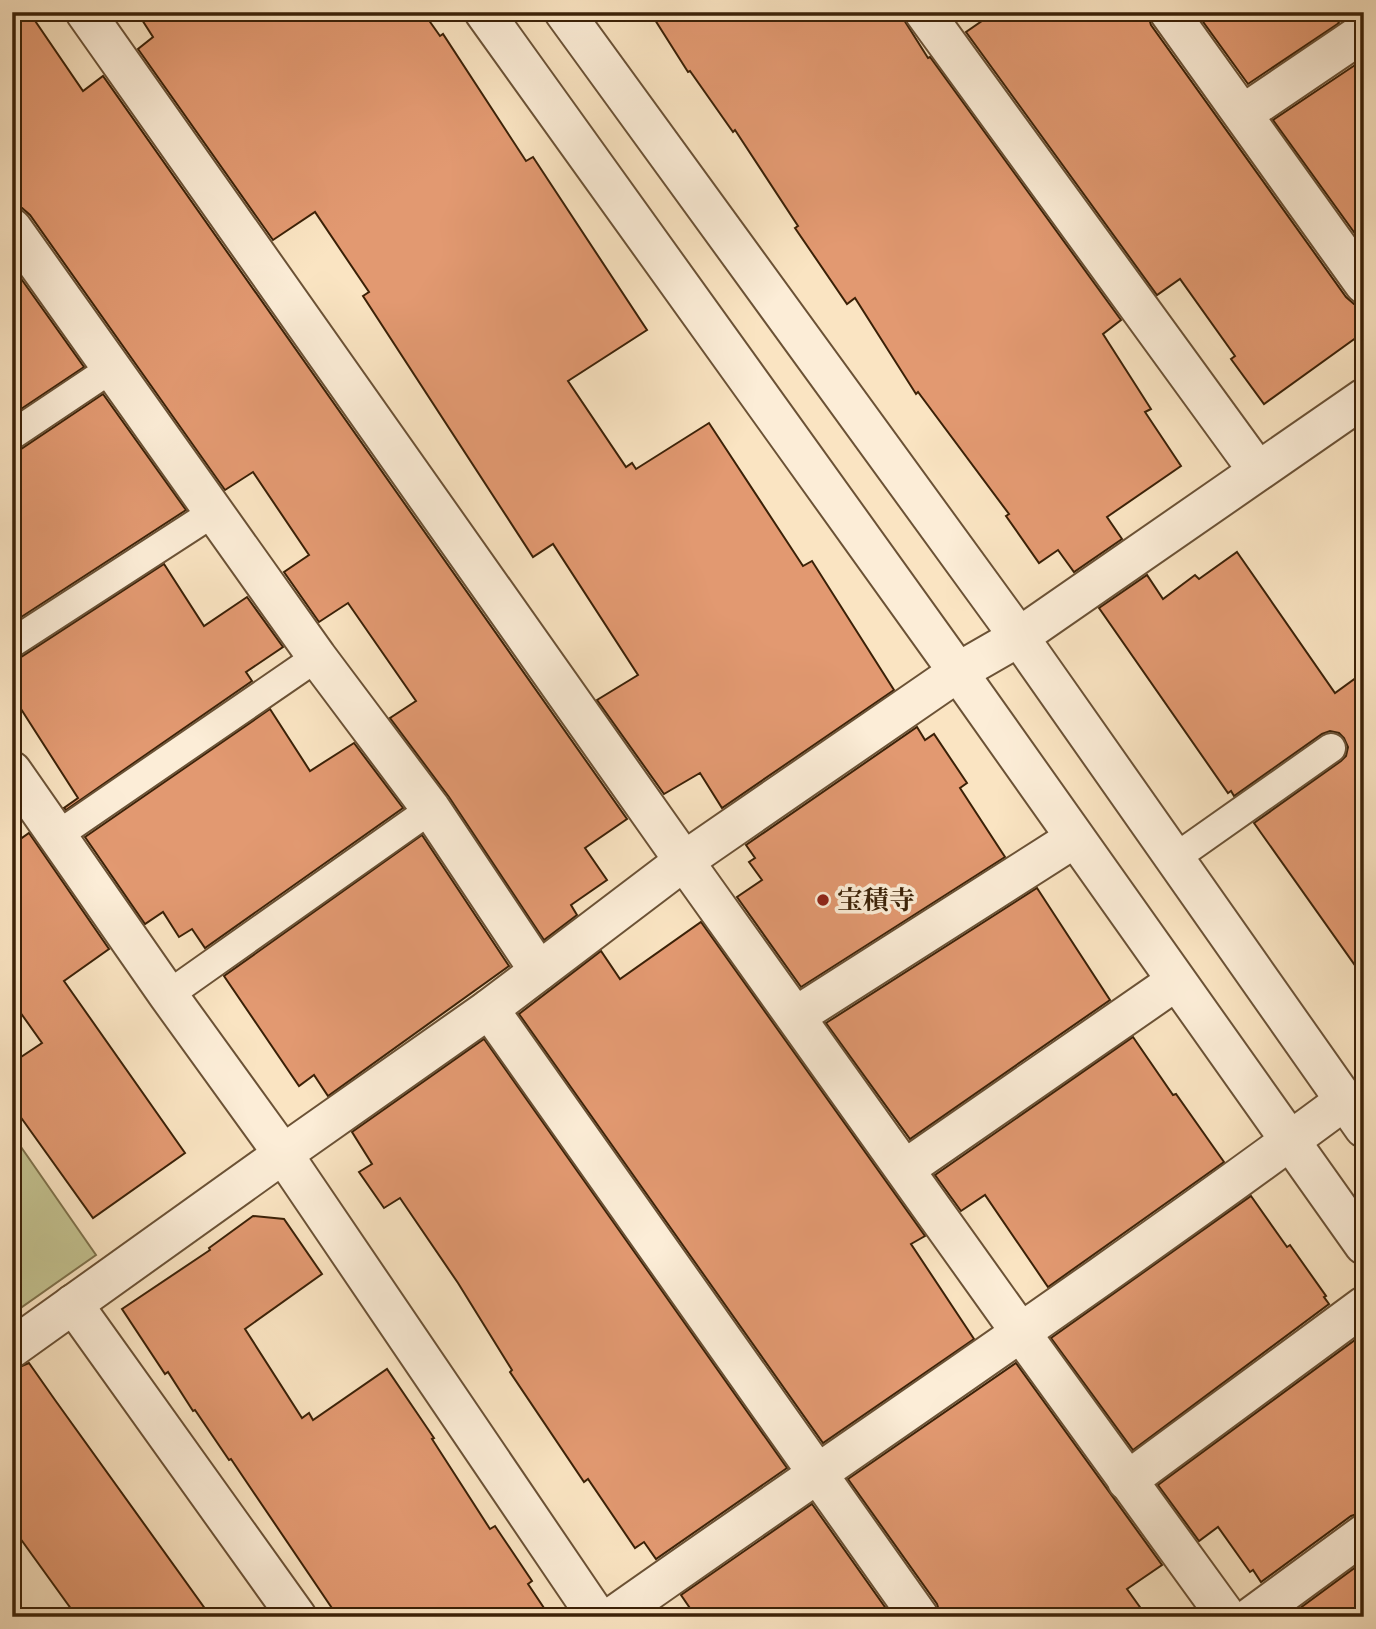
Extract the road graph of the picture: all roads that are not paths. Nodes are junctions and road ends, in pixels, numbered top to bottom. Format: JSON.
{"nodes":[{"id":1,"x":85,"y":12,"type":"edge"},
{"id":2,"x":484,"y":12,"type":"edge"},
{"id":3,"x":564,"y":12,"type":"edge"},
{"id":4,"x":924,"y":12,"type":"edge"},
{"id":5,"x":1170,"y":12,"type":"edge"},
{"id":6,"x":1364,"y":32,"type":"edge"},
{"id":7,"x":1243,"y":114,"type":"junction"},
{"id":8,"x":12,"y":228,"type":"edge"},
{"id":9,"x":1364,"y":284,"type":"edge"},
{"id":10,"x":112,"y":368,"type":"junction"},
{"id":11,"x":1364,"y":398,"type":"edge"},
{"id":12,"x":12,"y":435,"type":"edge"},
{"id":13,"x":1258,"y":471,"type":"junction"},
{"id":14,"x":214,"y":512,"type":"junction"},
{"id":15,"x":1019,"y":638,"type":"junction"},
{"id":16,"x":12,"y":643,"type":"edge"},
{"id":17,"x":317,"y":657,"type":"junction"},
{"id":18,"x":958,"y":672,"type":"junction"},
{"id":19,"x":1331,"y":748,"type":"dead end"},
{"id":20,"x":12,"y":771,"type":"edge"},
{"id":21,"x":431,"y":809,"type":"junction"},
{"id":22,"x":58,"y":835,"type":"junction"},
{"id":23,"x":1075,"y":838,"type":"junction"},
{"id":24,"x":1175,"y":858,"type":"junction"},
{"id":25,"x":684,"y":861,"type":"junction"},
{"id":26,"x":539,"y":971,"type":"junction"},
{"id":27,"x":1176,"y":981,"type":"junction"},
{"id":28,"x":168,"y":995,"type":"junction"},
{"id":29,"x":489,"y":1009,"type":"junction"},
{"id":30,"x":796,"y":1016,"type":"junction"},
{"id":31,"x":1354,"y":1115,"type":"edge"},
{"id":32,"x":1290,"y":1142,"type":"junction"},
{"id":33,"x":283,"y":1154,"type":"junction"},
{"id":34,"x":905,"y":1170,"type":"junction"},
{"id":35,"x":1364,"y":1245,"type":"edge"},
{"id":36,"x":73,"y":1304,"type":"junction"},
{"id":37,"x":1364,"y":1306,"type":"edge"},
{"id":38,"x":1021,"y":1333,"type":"junction"},
{"id":39,"x":12,"y":1348,"type":"edge"},
{"id":40,"x":816,"y":1473,"type":"junction"},
{"id":41,"x":1127,"y":1481,"type":"junction"},
{"id":42,"x":1364,"y":1534,"type":"edge"},
{"id":43,"x":297,"y":1617,"type":"edge"},
{"id":44,"x":597,"y":1617,"type":"edge"},
{"id":45,"x":612,"y":1617,"type":"edge"},
{"id":46,"x":919,"y":1617,"type":"edge"},
{"id":47,"x":1227,"y":1617,"type":"edge"},
{"id":48,"x":1251,"y":1617,"type":"edge"}],
"edges":[{"from":1,"to":25,"type":"street"},
{"from":2,"to":18,"type":"street"},
{"from":3,"to":15,"type":"street"},
{"from":4,"to":13,"type":"street"},
{"from":5,"to":7,"type":"street"},
{"from":6,"to":7,"type":"street"},
{"from":7,"to":9,"type":"street"},
{"from":8,"to":10,"type":"street"},
{"from":10,"to":12,"type":"lane"},
{"from":10,"to":14,"type":"street"},
{"from":11,"to":13,"type":"street"},
{"from":13,"to":15,"type":"street"},
{"from":14,"to":16,"type":"lane"},
{"from":14,"to":17,"type":"street"},
{"from":15,"to":18,"type":"street"},
{"from":15,"to":24,"type":"street"},
{"from":17,"to":21,"type":"street"},
{"from":17,"to":22,"type":"lane"},
{"from":18,"to":23,"type":"street"},
{"from":18,"to":25,"type":"street"},
{"from":19,"to":24,"type":"lane"},
{"from":20,"to":22,"type":"street"},
{"from":21,"to":26,"type":"street"},
{"from":21,"to":28,"type":"lane"},
{"from":22,"to":28,"type":"street"},
{"from":23,"to":27,"type":"street"},
{"from":23,"to":30,"type":"street"},
{"from":24,"to":31,"type":"street"},
{"from":25,"to":26,"type":"street"},
{"from":25,"to":30,"type":"street"},
{"from":26,"to":29,"type":"street"},
{"from":27,"to":32,"type":"street"},
{"from":27,"to":34,"type":"street"},
{"from":28,"to":33,"type":"street"},
{"from":29,"to":33,"type":"street"},
{"from":29,"to":40,"type":"street"},
{"from":30,"to":34,"type":"street"},
{"from":31,"to":32,"type":"street"},
{"from":32,"to":35,"type":"street"},
{"from":32,"to":38,"type":"street"},
{"from":33,"to":36,"type":"street"},
{"from":33,"to":44,"type":"street"},
{"from":34,"to":38,"type":"street"},
{"from":36,"to":39,"type":"street"},
{"from":36,"to":43,"type":"street"},
{"from":37,"to":41,"type":"street"},
{"from":38,"to":40,"type":"street"},
{"from":38,"to":41,"type":"street"},
{"from":40,"to":45,"type":"street"},
{"from":40,"to":46,"type":"street"},
{"from":41,"to":47,"type":"street"},
{"from":42,"to":48,"type":"street"}]}
